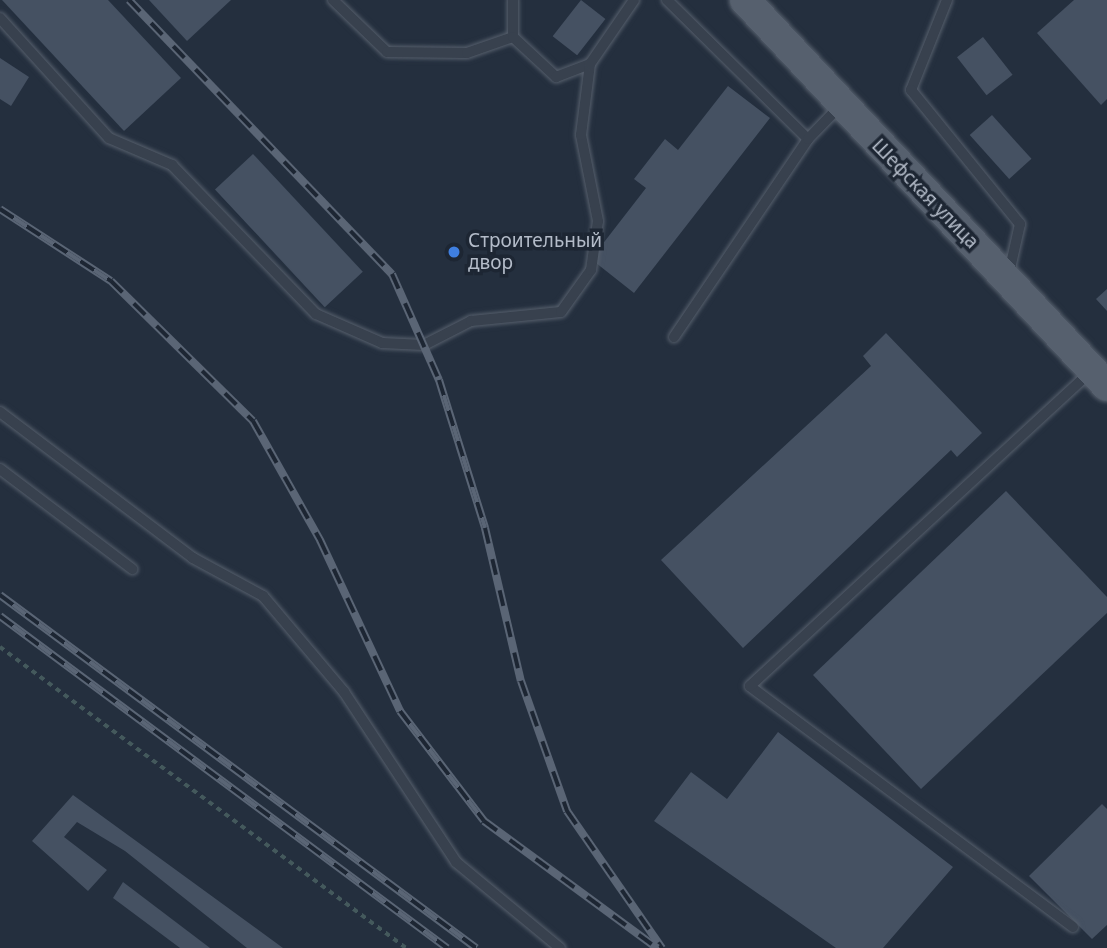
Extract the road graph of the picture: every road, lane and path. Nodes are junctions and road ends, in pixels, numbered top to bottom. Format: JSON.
{"nodes":[{"id":1,"x":332,"y":0,"type":"edge"},
{"id":2,"x":513,"y":0,"type":"edge"},
{"id":3,"x":634,"y":0,"type":"edge"},
{"id":4,"x":667,"y":0,"type":"edge"},
{"id":5,"x":746,"y":0,"type":"edge"},
{"id":6,"x":947,"y":0,"type":"edge"},
{"id":7,"x":0,"y":18,"type":"edge"},
{"id":8,"x":513,"y":37,"type":"junction"},
{"id":9,"x":590,"y":64,"type":"junction"},
{"id":10,"x":841,"y":105,"type":"junction"},
{"id":11,"x":808,"y":139,"type":"junction"},
{"id":12,"x":1007,"y":280,"type":"junction"},
{"id":13,"x":674,"y":337,"type":"dead end"},
{"id":14,"x":1099,"y":378,"type":"edge"},
{"id":15,"x":0,"y":412,"type":"edge"},
{"id":16,"x":0,"y":469,"type":"edge"},
{"id":17,"x":132,"y":569,"type":"dead end"},
{"id":18,"x":0,"y":648,"type":"edge"},
{"id":19,"x":1073,"y":927,"type":"dead end"},
{"id":20,"x":406,"y":948,"type":"edge"},
{"id":21,"x":560,"y":948,"type":"edge"}],
"edges":[{"from":1,"to":8,"type":"lane"},
{"from":2,"to":8,"type":"lane"},
{"from":3,"to":9,"type":"lane"},
{"from":4,"to":11,"type":"lane"},
{"from":5,"to":10,"type":"main road","name":"Шефская улица"},
{"from":6,"to":12,"type":"lane"},
{"from":7,"to":9,"type":"lane"},
{"from":8,"to":9,"type":"lane"},
{"from":10,"to":11,"type":"lane"},
{"from":10,"to":12,"type":"main road","name":"Шефская улица"},
{"from":11,"to":13,"type":"lane"},
{"from":12,"to":14,"type":"main road","name":"Шефская улица"},
{"from":14,"to":19,"type":"lane"},
{"from":15,"to":21,"type":"lane"},
{"from":16,"to":17,"type":"lane"},
{"from":18,"to":20,"type":"path"}]}
